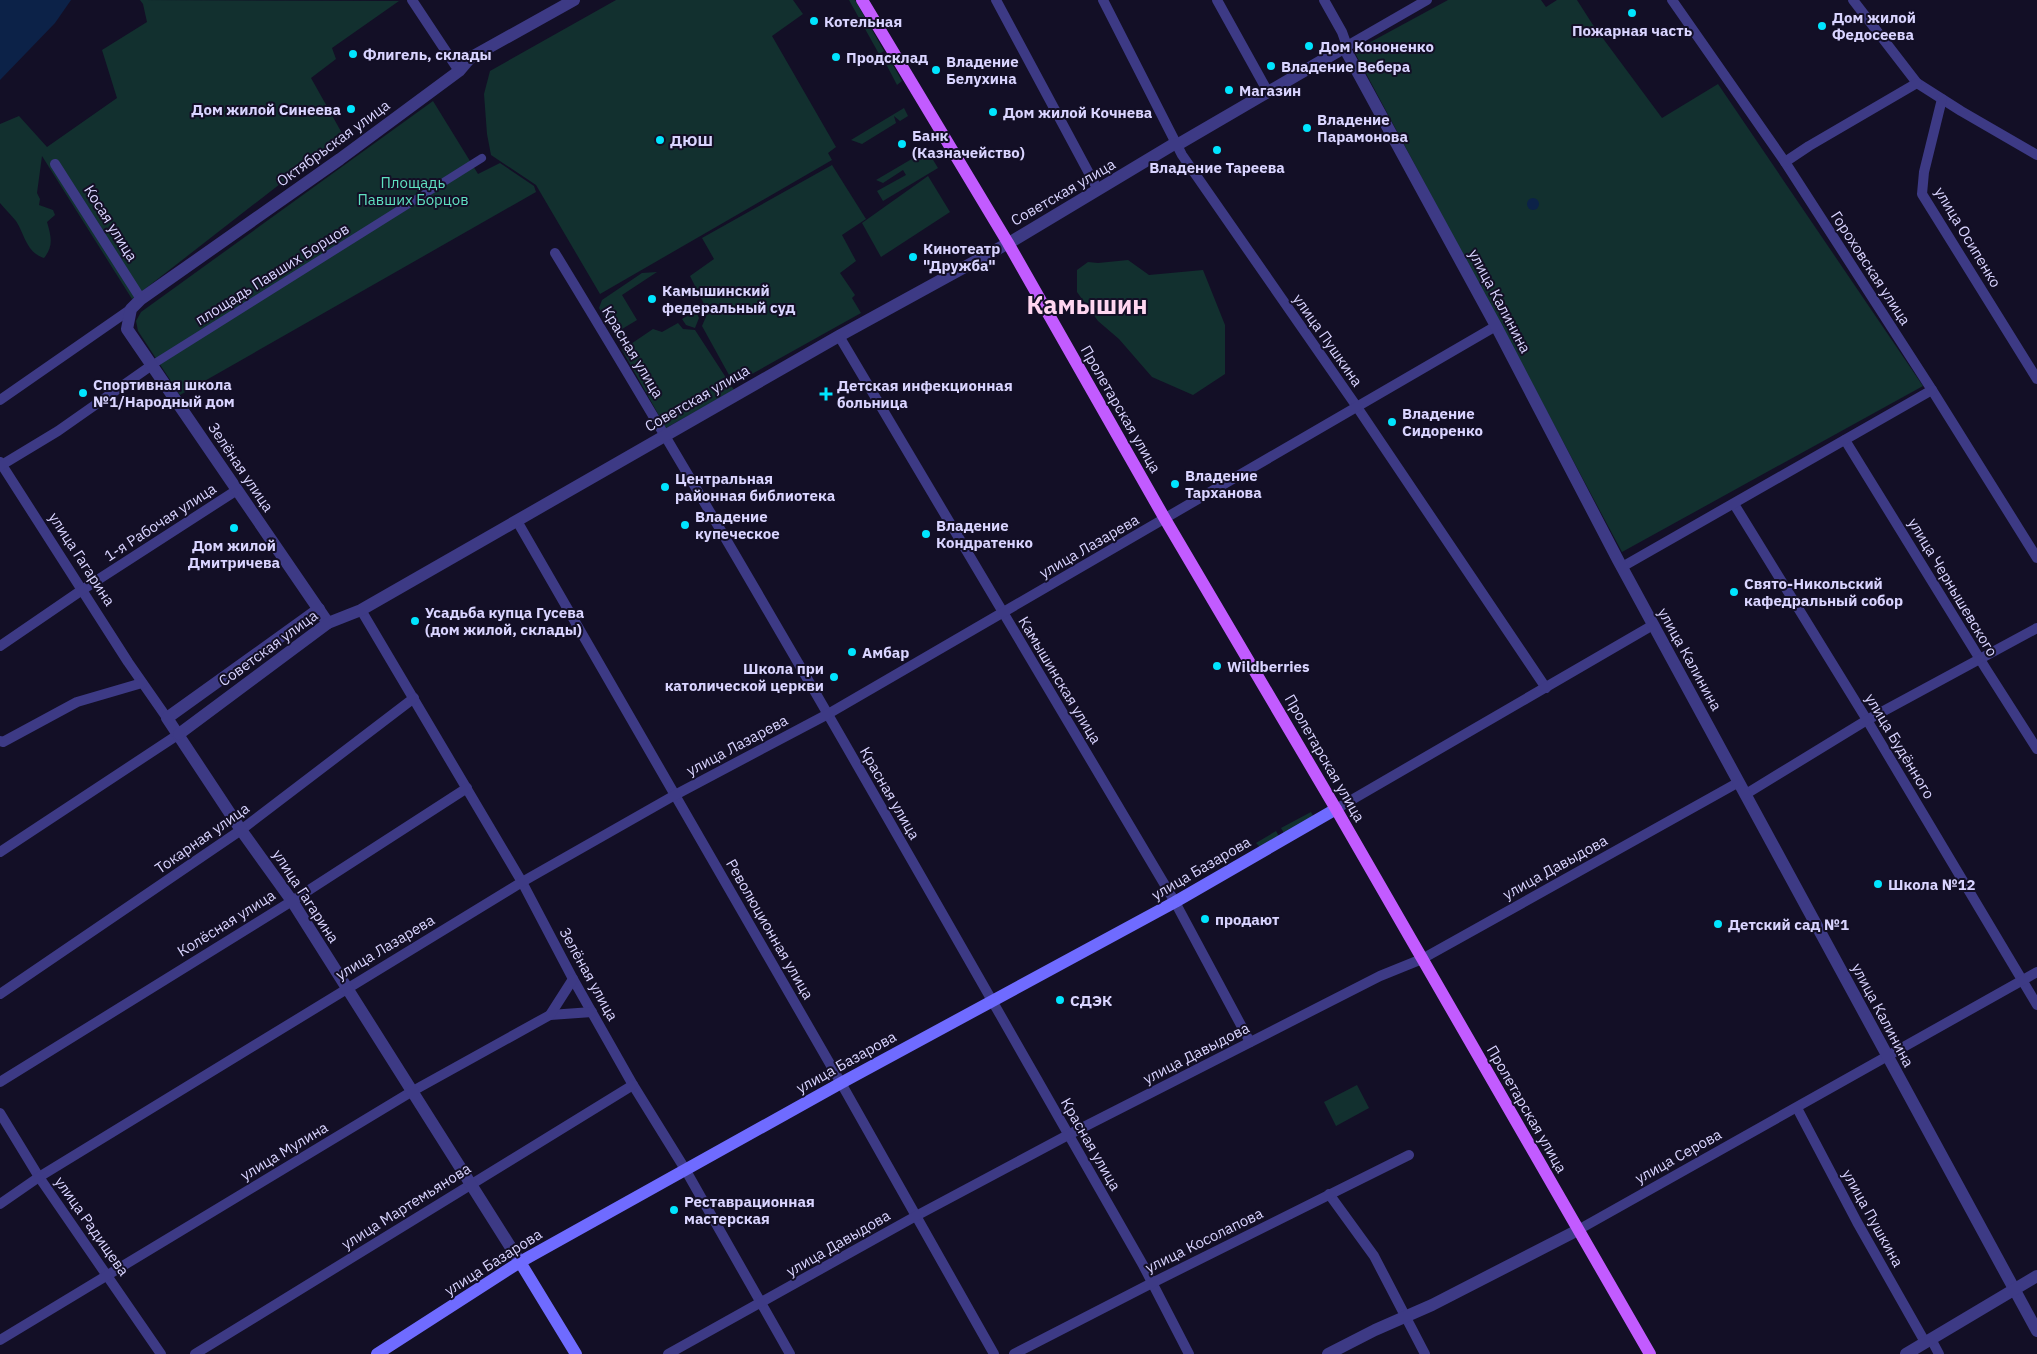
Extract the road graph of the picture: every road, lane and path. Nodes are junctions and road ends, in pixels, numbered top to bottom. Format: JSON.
{"nodes":[{"id":1,"x":412,"y":0,"type":"edge"},
{"id":2,"x":574,"y":0,"type":"edge"},
{"id":3,"x":862,"y":0,"type":"edge"},
{"id":4,"x":996,"y":0,"type":"edge"},
{"id":5,"x":1103,"y":0,"type":"edge"},
{"id":6,"x":1217,"y":0,"type":"edge"},
{"id":7,"x":1324,"y":0,"type":"edge"},
{"id":8,"x":1427,"y":0,"type":"edge"},
{"id":9,"x":1672,"y":0,"type":"edge"},
{"id":10,"x":1853,"y":0,"type":"edge"},
{"id":11,"x":1347,"y":46,"type":"junction"},
{"id":12,"x":459,"y":71,"type":"junction"},
{"id":13,"x":1916,"y":83,"type":"junction"},
{"id":14,"x":1268,"y":92,"type":"junction"},
{"id":15,"x":1942,"y":99,"type":"junction"},
{"id":16,"x":1177,"y":145,"type":"junction"},
{"id":17,"x":2037,"y":155,"type":"edge"},
{"id":18,"x":482,"y":158,"type":"dead end"},
{"id":19,"x":1785,"y":162,"type":"junction"},
{"id":20,"x":55,"y":164,"type":"dead end"},
{"id":21,"x":1098,"y":190,"type":"junction"},
{"id":22,"x":1008,"y":243,"type":"junction"},
{"id":23,"x":555,"y":253,"type":"dead end"},
{"id":24,"x":141,"y":299,"type":"junction"},
{"id":25,"x":131,"y":309,"type":"junction"},
{"id":26,"x":1496,"y":326,"type":"junction"},
{"id":27,"x":839,"y":336,"type":"junction"},
{"id":28,"x":152,"y":365,"type":"junction"},
{"id":29,"x":2037,"y":379,"type":"edge"},
{"id":30,"x":1932,"y":390,"type":"junction"},
{"id":31,"x":0,"y":400,"type":"edge"},
{"id":32,"x":1357,"y":408,"type":"junction"},
{"id":33,"x":664,"y":436,"type":"junction"},
{"id":34,"x":1845,"y":440,"type":"junction"},
{"id":35,"x":1,"y":464,"type":"edge"},
{"id":36,"x":238,"y":490,"type":"junction"},
{"id":37,"x":1734,"y":504,"type":"junction"},
{"id":38,"x":1165,"y":519,"type":"junction"},
{"id":39,"x":517,"y":521,"type":"junction"},
{"id":40,"x":2037,"y":558,"type":"edge"},
{"id":41,"x":1622,"y":567,"type":"junction"},
{"id":42,"x":82,"y":590,"type":"junction"},
{"id":43,"x":319,"y":609,"type":"junction"},
{"id":44,"x":361,"y":610,"type":"junction"},
{"id":45,"x":1003,"y":613,"type":"junction"},
{"id":46,"x":328,"y":623,"type":"junction"},
{"id":47,"x":1654,"y":625,"type":"junction"},
{"id":48,"x":2037,"y":628,"type":"edge"},
{"id":49,"x":0,"y":646,"type":"edge"},
{"id":50,"x":1979,"y":658,"type":"junction"},
{"id":51,"x":142,"y":683,"type":"junction"},
{"id":52,"x":1546,"y":688,"type":"junction"},
{"id":53,"x":414,"y":698,"type":"junction"},
{"id":54,"x":828,"y":714,"type":"junction"},
{"id":55,"x":167,"y":718,"type":"junction"},
{"id":56,"x":1867,"y":720,"type":"junction"},
{"id":57,"x":178,"y":734,"type":"junction"},
{"id":58,"x":0,"y":741,"type":"edge"},
{"id":59,"x":2037,"y":749,"type":"edge"},
{"id":60,"x":1739,"y":782,"type":"junction"},
{"id":61,"x":467,"y":788,"type":"junction"},
{"id":62,"x":1746,"y":794,"type":"junction"},
{"id":63,"x":674,"y":795,"type":"junction"},
{"id":64,"x":1336,"y":809,"type":"junction"},
{"id":65,"x":241,"y":830,"type":"junction"},
{"id":66,"x":0,"y":852,"type":"edge"},
{"id":67,"x":522,"y":882,"type":"junction"},
{"id":68,"x":292,"y":900,"type":"junction"},
{"id":69,"x":1175,"y":902,"type":"junction"},
{"id":70,"x":1422,"y":959,"type":"junction"},
{"id":71,"x":2037,"y":972,"type":"edge"},
{"id":72,"x":573,"y":979,"type":"junction"},
{"id":73,"x":2023,"y":981,"type":"junction"},
{"id":74,"x":346,"y":989,"type":"junction"},
{"id":75,"x":0,"y":994,"type":"edge"},
{"id":76,"x":993,"y":1001,"type":"junction"},
{"id":77,"x":2037,"y":1005,"type":"edge"},
{"id":78,"x":592,"y":1012,"type":"junction"},
{"id":79,"x":550,"y":1015,"type":"junction"},
{"id":80,"x":1250,"y":1042,"type":"junction"},
{"id":81,"x":1887,"y":1056,"type":"junction"},
{"id":82,"x":0,"y":1082,"type":"edge"},
{"id":83,"x":841,"y":1083,"type":"junction"},
{"id":84,"x":633,"y":1086,"type":"junction"},
{"id":85,"x":412,"y":1092,"type":"junction"},
{"id":86,"x":1797,"y":1108,"type":"junction"},
{"id":87,"x":0,"y":1113,"type":"edge"},
{"id":88,"x":1068,"y":1135,"type":"junction"},
{"id":89,"x":1409,"y":1155,"type":"dead end"},
{"id":90,"x":685,"y":1169,"type":"junction"},
{"id":91,"x":39,"y":1177,"type":"junction"},
{"id":92,"x":469,"y":1185,"type":"junction"},
{"id":93,"x":1329,"y":1194,"type":"junction"},
{"id":94,"x":0,"y":1204,"type":"edge"},
{"id":95,"x":916,"y":1216,"type":"junction"},
{"id":96,"x":1578,"y":1230,"type":"junction"},
{"id":97,"x":520,"y":1262,"type":"junction"},
{"id":98,"x":107,"y":1274,"type":"junction"},
{"id":99,"x":2037,"y":1276,"type":"edge"},
{"id":100,"x":1152,"y":1283,"type":"junction"},
{"id":101,"x":2014,"y":1289,"type":"junction"},
{"id":102,"x":761,"y":1304,"type":"junction"},
{"id":103,"x":1406,"y":1316,"type":"junction"},
{"id":104,"x":2037,"y":1331,"type":"edge"},
{"id":105,"x":0,"y":1340,"type":"edge"},
{"id":106,"x":1928,"y":1341,"type":"junction"},
{"id":107,"x":161,"y":1354,"type":"edge"},
{"id":108,"x":195,"y":1354,"type":"edge"},
{"id":109,"x":377,"y":1354,"type":"edge"},
{"id":110,"x":576,"y":1354,"type":"edge"},
{"id":111,"x":668,"y":1354,"type":"edge"},
{"id":112,"x":790,"y":1354,"type":"edge"},
{"id":113,"x":994,"y":1354,"type":"edge"},
{"id":114,"x":1014,"y":1354,"type":"edge"},
{"id":115,"x":1189,"y":1354,"type":"edge"},
{"id":116,"x":1328,"y":1354,"type":"edge"},
{"id":117,"x":1425,"y":1354,"type":"edge"},
{"id":118,"x":1650,"y":1354,"type":"edge"},
{"id":119,"x":1906,"y":1354,"type":"edge"},
{"id":120,"x":1939,"y":1354,"type":"edge"}],
"edges":[{"from":1,"to":12,"type":"street"},
{"from":2,"to":12,"type":"street","name":"Октябрьская улица"},
{"from":3,"to":22,"type":"main road","name":"Пролетарская улица"},
{"from":4,"to":21,"type":"street"},
{"from":5,"to":16,"type":"street","name":"улица Пушкина"},
{"from":6,"to":14,"type":"street"},
{"from":7,"to":11,"type":"street","name":"улица Калинина"},
{"from":8,"to":11,"type":"street","name":"Советская улица"},
{"from":9,"to":19,"type":"street","name":"Гороховская улица"},
{"from":10,"to":13,"type":"street"},
{"from":11,"to":14,"type":"street","name":"Советская улица"},
{"from":11,"to":26,"type":"street","name":"улица Калинина"},
{"from":12,"to":24,"type":"street","name":"Октябрьская улица"},
{"from":13,"to":15,"type":"street"},
{"from":13,"to":19,"type":"street"},
{"from":14,"to":16,"type":"street","name":"Советская улица"},
{"from":15,"to":17,"type":"street"},
{"from":15,"to":29,"type":"street","name":"улица Осипенко"},
{"from":16,"to":21,"type":"street","name":"Советская улица"},
{"from":16,"to":32,"type":"street","name":"улица Пушкина"},
{"from":18,"to":28,"type":"street","name":"площадь Павших Борцов"},
{"from":19,"to":30,"type":"street","name":"Гороховская улица"},
{"from":20,"to":24,"type":"street","name":"Косая улица"},
{"from":21,"to":22,"type":"street","name":"Советская улица"},
{"from":22,"to":27,"type":"street","name":"Советская улица"},
{"from":22,"to":38,"type":"main road","name":"Пролетарская улица"},
{"from":23,"to":33,"type":"street","name":"Красная улица"},
{"from":24,"to":25,"type":"street","name":"Октябрьская улица"},
{"from":25,"to":28,"type":"street","name":"Зелёная улица"},
{"from":25,"to":31,"type":"street"},
{"from":26,"to":32,"type":"street","name":"улица Лазарева"},
{"from":26,"to":41,"type":"street","name":"улица Калинина"},
{"from":27,"to":33,"type":"street","name":"Советская улица"},
{"from":27,"to":45,"type":"street","name":"Камышинская улица"},
{"from":28,"to":35,"type":"street"},
{"from":28,"to":36,"type":"street","name":"Зелёная улица"},
{"from":30,"to":34,"type":"street"},
{"from":30,"to":40,"type":"street","name":"Гороховская улица"},
{"from":32,"to":38,"type":"street","name":"улица Лазарева"},
{"from":32,"to":52,"type":"street","name":"улица Пушкина"},
{"from":33,"to":39,"type":"street","name":"Советская улица"},
{"from":33,"to":54,"type":"street","name":"Красная улица"},
{"from":34,"to":37,"type":"street"},
{"from":34,"to":50,"type":"street","name":"улица Чернышевского"},
{"from":35,"to":42,"type":"street","name":"улица Гагарина"},
{"from":36,"to":42,"type":"street","name":"1-я Рабочая улица"},
{"from":36,"to":43,"type":"street","name":"Зелёная улица"},
{"from":37,"to":41,"type":"street"},
{"from":37,"to":56,"type":"street","name":"улица Будённого"},
{"from":38,"to":45,"type":"street","name":"улица Лазарева"},
{"from":38,"to":64,"type":"main road","name":"Пролетарская улица"},
{"from":39,"to":44,"type":"street","name":"Советская улица"},
{"from":39,"to":63,"type":"street","name":"Революционная улица"},
{"from":41,"to":47,"type":"street","name":"улица Калинина"},
{"from":42,"to":49,"type":"street","name":"1-я Рабочая улица"},
{"from":42,"to":51,"type":"street","name":"улица Гагарина"},
{"from":43,"to":46,"type":"street","name":"Зелёная улица"},
{"from":43,"to":55,"type":"street"},
{"from":44,"to":46,"type":"street","name":"Советская улица"},
{"from":44,"to":53,"type":"street","name":"Зелёная улица"},
{"from":45,"to":54,"type":"street","name":"улица Лазарева"},
{"from":45,"to":69,"type":"street","name":"Камышинская улица"},
{"from":46,"to":57,"type":"street","name":"Советская улица"},
{"from":47,"to":52,"type":"street"},
{"from":47,"to":60,"type":"street","name":"улица Калинина"},
{"from":48,"to":50,"type":"street"},
{"from":50,"to":56,"type":"street"},
{"from":50,"to":59,"type":"street","name":"улица Чернышевского"},
{"from":51,"to":55,"type":"street","name":"улица Гагарина"},
{"from":51,"to":58,"type":"street"},
{"from":52,"to":64,"type":"street"},
{"from":53,"to":61,"type":"street","name":"Зелёная улица"},
{"from":53,"to":65,"type":"street","name":"Токарная улица"},
{"from":54,"to":63,"type":"street","name":"улица Лазарева"},
{"from":54,"to":76,"type":"street","name":"Красная улица"},
{"from":55,"to":57,"type":"street","name":"улица Гагарина"},
{"from":56,"to":62,"type":"street"},
{"from":56,"to":73,"type":"street","name":"улица Будённого"},
{"from":57,"to":65,"type":"street","name":"улица Гагарина"},
{"from":57,"to":66,"type":"street","name":"Советская улица"},
{"from":60,"to":62,"type":"street","name":"улица Калинина"},
{"from":60,"to":70,"type":"street","name":"улица Давыдова"},
{"from":61,"to":67,"type":"street","name":"Зелёная улица"},
{"from":61,"to":68,"type":"street","name":"Колёсная улица"},
{"from":62,"to":81,"type":"street","name":"улица Калинина"},
{"from":63,"to":67,"type":"street","name":"улица Лазарева"},
{"from":63,"to":83,"type":"street","name":"Революционная улица"},
{"from":64,"to":69,"type":"main road","name":"улица Базарова"},
{"from":64,"to":70,"type":"main road","name":"Пролетарская улица"},
{"from":65,"to":68,"type":"street","name":"улица Гагарина"},
{"from":65,"to":75,"type":"street","name":"Токарная улица"},
{"from":67,"to":72,"type":"street","name":"Зелёная улица"},
{"from":67,"to":74,"type":"street","name":"улица Лазарева"},
{"from":68,"to":74,"type":"street","name":"улица Гагарина"},
{"from":68,"to":82,"type":"street","name":"Колёсная улица"},
{"from":69,"to":76,"type":"main road","name":"улица Базарова"},
{"from":69,"to":80,"type":"street","name":"Камышинская улица"},
{"from":70,"to":80,"type":"street","name":"улица Давыдова"},
{"from":70,"to":96,"type":"main road","name":"Пролетарская улица"},
{"from":71,"to":73,"type":"street","name":"улица Серова"},
{"from":72,"to":78,"type":"street","name":"Зелёная улица"},
{"from":72,"to":79,"type":"street","name":"улица Мулина"},
{"from":73,"to":77,"type":"street","name":"улица Будённого"},
{"from":73,"to":81,"type":"street","name":"улица Серова"},
{"from":74,"to":85,"type":"street","name":"улица Гагарина"},
{"from":74,"to":91,"type":"street","name":"улица Лазарева"},
{"from":76,"to":83,"type":"main road","name":"улица Базарова"},
{"from":76,"to":88,"type":"street","name":"Красная улица"},
{"from":78,"to":79,"type":"street"},
{"from":78,"to":84,"type":"street","name":"Зелёная улица"},
{"from":79,"to":85,"type":"street","name":"улица Мулина"},
{"from":80,"to":88,"type":"street","name":"улица Давыдова"},
{"from":81,"to":86,"type":"street","name":"улица Серова"},
{"from":81,"to":101,"type":"street","name":"улица Калинина"},
{"from":83,"to":90,"type":"main road","name":"улица Базарова"},
{"from":83,"to":95,"type":"street","name":"Революционная улица"},
{"from":84,"to":90,"type":"street","name":"Зелёная улица"},
{"from":84,"to":92,"type":"street","name":"улица Мартемьянова"},
{"from":85,"to":92,"type":"street","name":"улица Гагарина"},
{"from":85,"to":98,"type":"street","name":"улица Мулина"},
{"from":86,"to":96,"type":"street","name":"улица Серова"},
{"from":86,"to":106,"type":"street","name":"улица Пушкина"},
{"from":87,"to":91,"type":"street","name":"улица Радищева"},
{"from":88,"to":95,"type":"street","name":"улица Давыдова"},
{"from":88,"to":100,"type":"street","name":"Красная улица"},
{"from":89,"to":93,"type":"street","name":"улица Косолапова"},
{"from":90,"to":97,"type":"main road","name":"улица Базарова"},
{"from":90,"to":102,"type":"street","name":"Зелёная улица"},
{"from":91,"to":94,"type":"street","name":"улица Лазарева"},
{"from":91,"to":98,"type":"street","name":"улица Радищева"},
{"from":92,"to":97,"type":"street","name":"улица Гагарина"},
{"from":92,"to":108,"type":"street","name":"улица Мартемьянова"},
{"from":93,"to":100,"type":"street","name":"улица Косолапова"},
{"from":93,"to":103,"type":"street"},
{"from":95,"to":102,"type":"street","name":"улица Давыдова"},
{"from":95,"to":113,"type":"street","name":"Революционная улица"},
{"from":96,"to":103,"type":"street","name":"улица Серова"},
{"from":96,"to":118,"type":"main road","name":"Пролетарская улица"},
{"from":97,"to":109,"type":"main road","name":"улица Базарова"},
{"from":97,"to":110,"type":"main road","name":"улица Гагарина"},
{"from":98,"to":105,"type":"street","name":"улица Мулина"},
{"from":98,"to":107,"type":"street","name":"улица Радищева"},
{"from":99,"to":101,"type":"street"},
{"from":100,"to":114,"type":"street","name":"улица Косолапова"},
{"from":100,"to":115,"type":"street","name":"Красная улица"},
{"from":101,"to":104,"type":"street","name":"улица Калинина"},
{"from":101,"to":106,"type":"street"},
{"from":102,"to":111,"type":"street","name":"улица Давыдова"},
{"from":102,"to":112,"type":"street","name":"Зелёная улица"},
{"from":103,"to":116,"type":"street","name":"улица Серова"},
{"from":103,"to":117,"type":"street"},
{"from":106,"to":119,"type":"street"},
{"from":106,"to":120,"type":"street","name":"улица Пушкина"}]}
